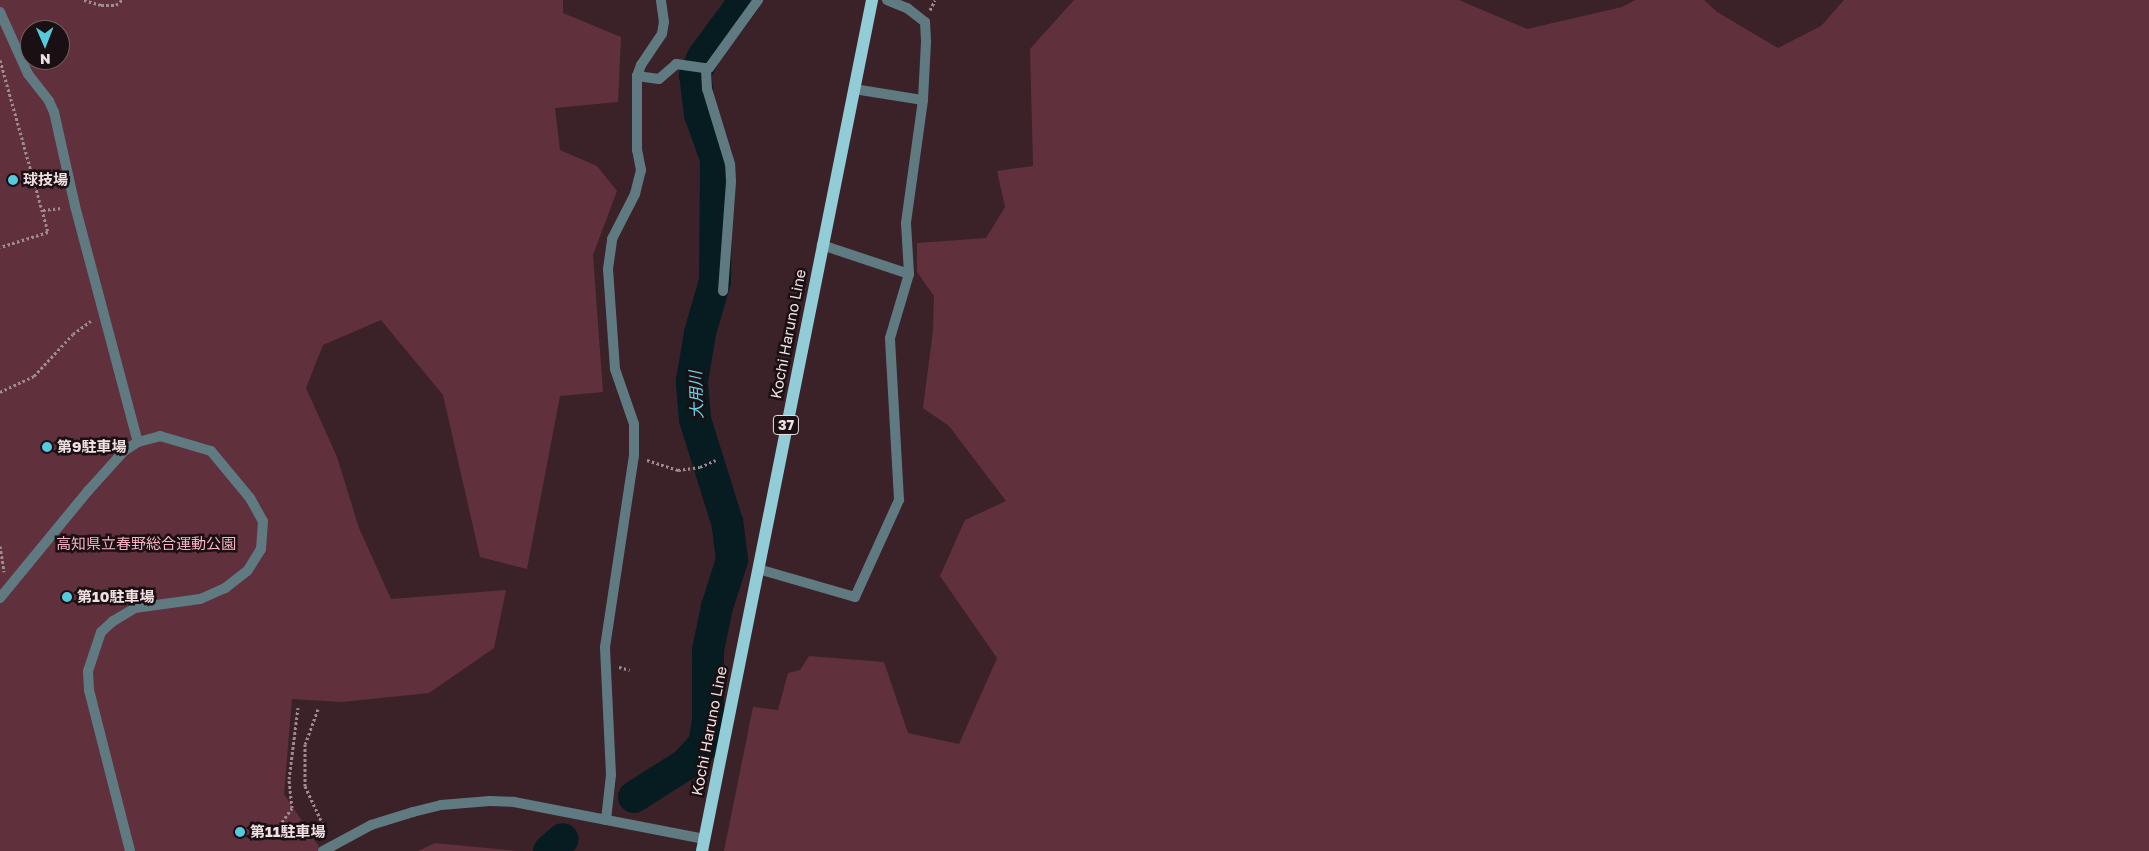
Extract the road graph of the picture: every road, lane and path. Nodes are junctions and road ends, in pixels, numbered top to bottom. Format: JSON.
{"nodes":[{"id":1,"x":84,"y":0,"type":"edge"},
{"id":2,"x":122,"y":0,"type":"edge"},
{"id":3,"x":661,"y":0,"type":"edge"},
{"id":4,"x":758,"y":0,"type":"edge"},
{"id":5,"x":872,"y":0,"type":"edge"},
{"id":6,"x":887,"y":0,"type":"edge"},
{"id":7,"x":0,"y":12,"type":"edge"},
{"id":8,"x":0,"y":60,"type":"edge"},
{"id":9,"x":706,"y":68,"type":"junction"},
{"id":10,"x":637,"y":76,"type":"junction"},
{"id":11,"x":854,"y":89,"type":"junction"},
{"id":12,"x":923,"y":100,"type":"junction"},
{"id":13,"x":66,"y":207,"type":"dead end"},
{"id":14,"x":43,"y":210,"type":"junction"},
{"id":15,"x":822,"y":246,"type":"junction"},
{"id":16,"x":0,"y":247,"type":"edge"},
{"id":17,"x":909,"y":274,"type":"junction"},
{"id":18,"x":723,"y":291,"type":"dead end"},
{"id":19,"x":96,"y":318,"type":"dead end"},
{"id":20,"x":0,"y":392,"type":"edge"},
{"id":21,"x":138,"y":442,"type":"junction"},
{"id":22,"x":634,"y":456,"type":"junction"},
{"id":23,"x":716,"y":460,"type":"dead end"},
{"id":24,"x":0,"y":547,"type":"edge"},
{"id":25,"x":758,"y":569,"type":"junction"},
{"id":26,"x":5,"y":575,"type":"dead end"},
{"id":27,"x":0,"y":598,"type":"edge"},
{"id":28,"x":298,"y":708,"type":"dead end"},
{"id":29,"x":318,"y":709,"type":"dead end"},
{"id":30,"x":606,"y":820,"type":"junction"},
{"id":31,"x":279,"y":826,"type":"dead end"},
{"id":32,"x":326,"y":831,"type":"dead end"},
{"id":33,"x":703,"y":845,"type":"edge"},
{"id":34,"x":130,"y":851,"type":"edge"},
{"id":35,"x":323,"y":851,"type":"edge"}],
"edges":[{"from":1,"to":2,"type":"path"},
{"from":3,"to":10,"type":"street"},
{"from":4,"to":9,"type":"street"},
{"from":5,"to":11,"type":"main road","name":"Kochi Haruno Line","number":"37"},
{"from":6,"to":12,"type":"street"},
{"from":7,"to":21,"type":"street"},
{"from":8,"to":14,"type":"path"},
{"from":9,"to":10,"type":"street"},
{"from":9,"to":18,"type":"street"},
{"from":10,"to":22,"type":"street"},
{"from":11,"to":12,"type":"street"},
{"from":11,"to":15,"type":"main road","name":"Kochi Haruno Line","number":"37"},
{"from":12,"to":17,"type":"street"},
{"from":13,"to":14,"type":"path"},
{"from":14,"to":16,"type":"path"},
{"from":15,"to":17,"type":"street"},
{"from":15,"to":25,"type":"main road","name":"Kochi Haruno Line","number":"37"},
{"from":17,"to":25,"type":"street"},
{"from":19,"to":20,"type":"path"},
{"from":21,"to":27,"type":"street"},
{"from":21,"to":34,"type":"street"},
{"from":22,"to":23,"type":"path"},
{"from":22,"to":30,"type":"street"},
{"from":24,"to":26,"type":"path"},
{"from":25,"to":33,"type":"main road","name":"Kochi Haruno Line","number":"37"},
{"from":28,"to":31,"type":"path"},
{"from":29,"to":32,"type":"path"},
{"from":30,"to":33,"type":"street"},
{"from":30,"to":35,"type":"street"}]}
